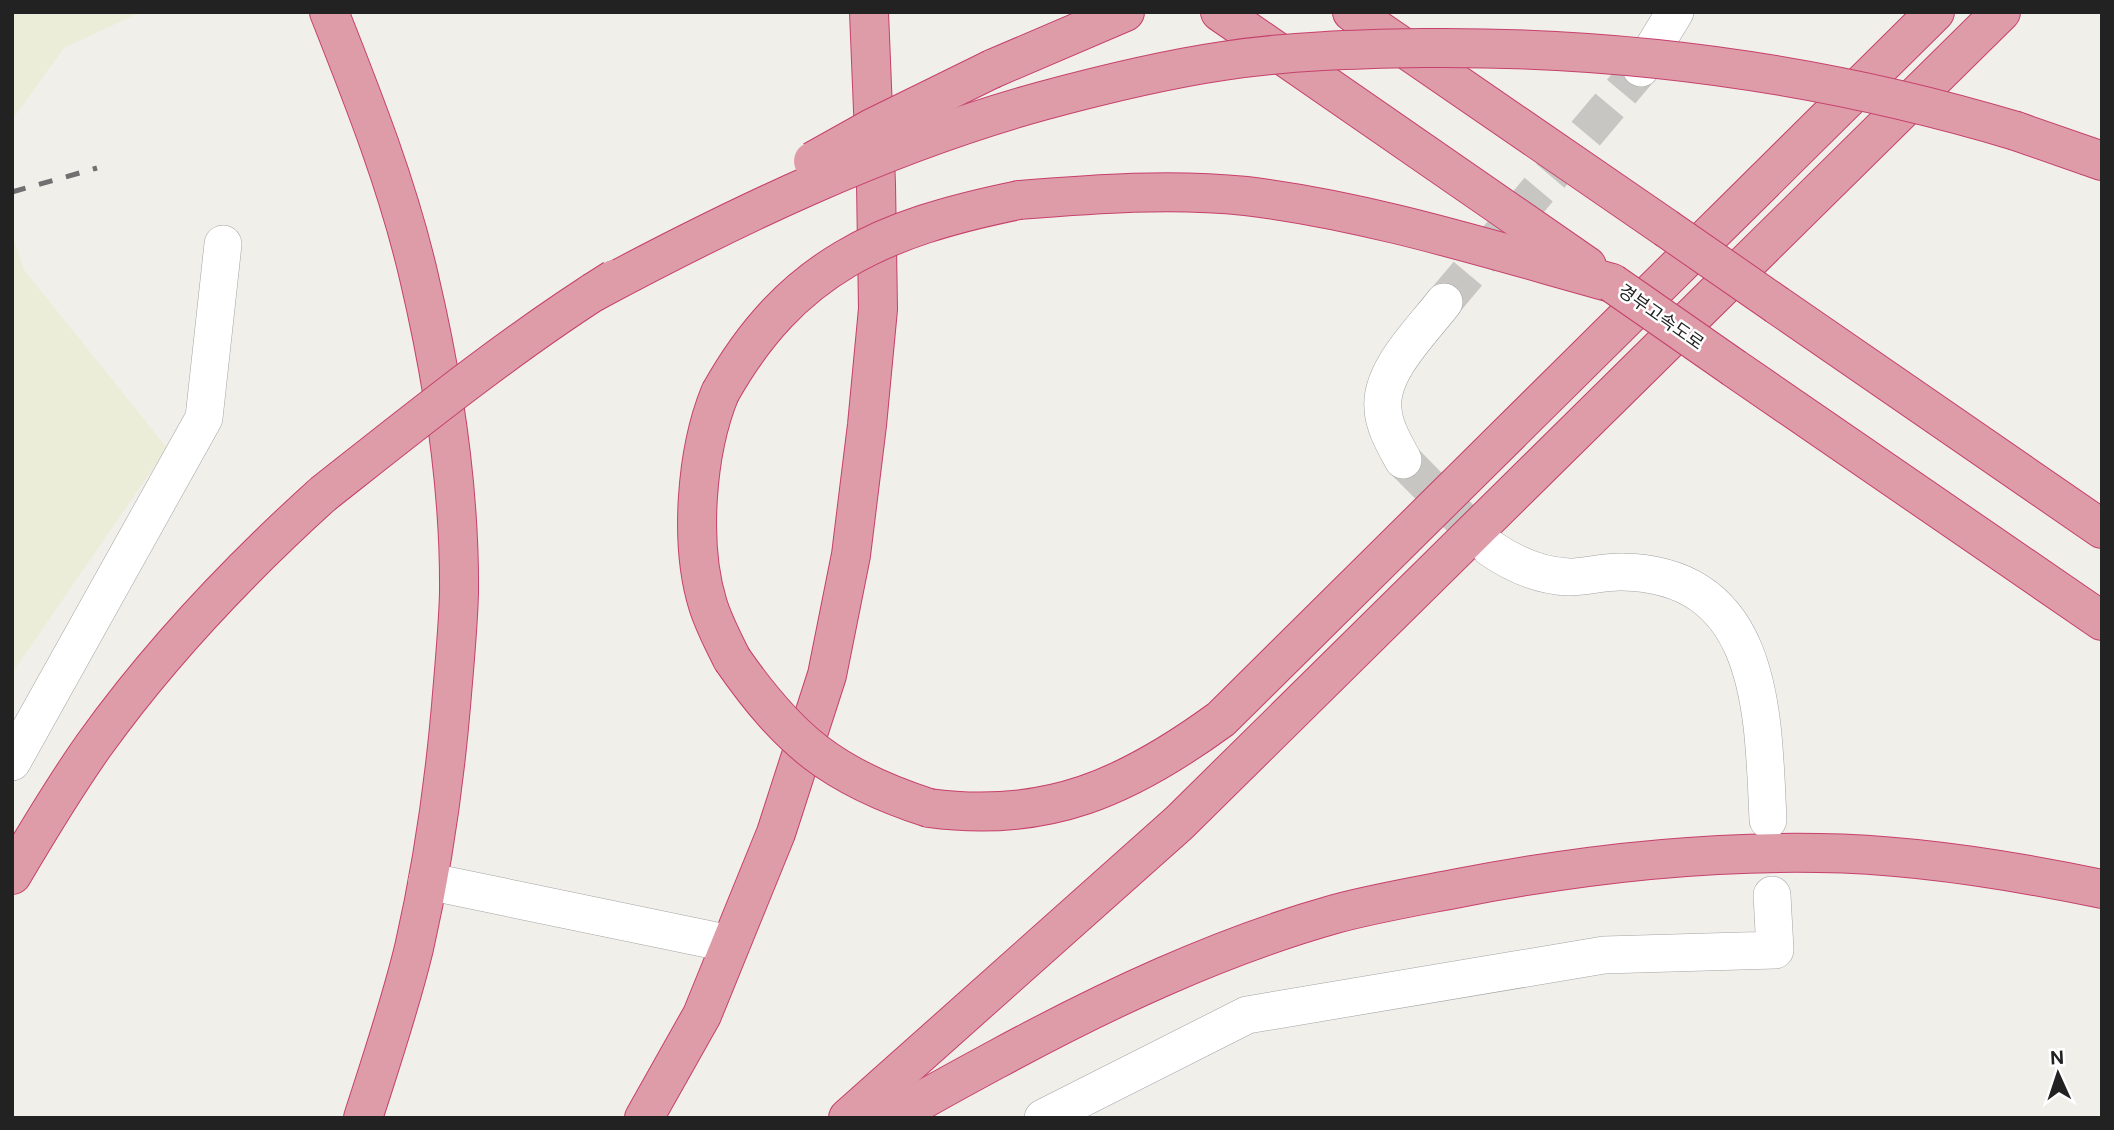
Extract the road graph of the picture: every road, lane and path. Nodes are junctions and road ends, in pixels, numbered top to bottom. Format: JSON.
{"nodes":[{"id":1,"x":329,"y":12,"type":"edge"},
{"id":2,"x":869,"y":12,"type":"edge"},
{"id":3,"x":1220,"y":12,"type":"edge"},
{"id":4,"x":1352,"y":12,"type":"edge"},
{"id":5,"x":1675,"y":12,"type":"edge"},
{"id":6,"x":1935,"y":12,"type":"edge"},
{"id":7,"x":2001,"y":12,"type":"edge"},
{"id":8,"x":1108,"y":19,"type":"edge"},
{"id":9,"x":1641,"y":68,"type":"tunnel mouth"},
{"id":10,"x":2102,"y":160,"type":"edge"},
{"id":11,"x":223,"y":244,"type":"dead end"},
{"id":12,"x":1612,"y":283,"type":"junction"},
{"id":13,"x":592,"y":293,"type":"junction"},
{"id":14,"x":1444,"y":302,"type":"tunnel mouth"},
{"id":15,"x":1403,"y":460,"type":"tunnel mouth"},
{"id":16,"x":2102,"y":529,"type":"edge"},
{"id":17,"x":1490,"y":548,"type":"tunnel mouth"},
{"id":18,"x":2102,"y":621,"type":"edge"},
{"id":19,"x":12,"y":762,"type":"edge"},
{"id":20,"x":1768,"y":820,"type":"dead end"},
{"id":21,"x":12,"y":875,"type":"edge"},
{"id":22,"x":427,"y":881,"type":"junction"},
{"id":23,"x":2102,"y":890,"type":"edge"},
{"id":24,"x":1772,"y":895,"type":"dead end"},
{"id":25,"x":731,"y":944,"type":"junction"},
{"id":26,"x":363,"y":1118,"type":"edge"},
{"id":27,"x":644,"y":1118,"type":"edge"},
{"id":28,"x":848,"y":1118,"type":"edge"},
{"id":29,"x":892,"y":1118,"type":"edge"},
{"id":30,"x":1043,"y":1118,"type":"edge"}],
"edges":[{"from":1,"to":22,"type":"highway"},
{"from":2,"to":25,"type":"highway"},
{"from":3,"to":12,"type":"highway","name":"경부고속도로"},
{"from":4,"to":16,"type":"highway","bridge":true},
{"from":5,"to":9,"type":"street"},
{"from":6,"to":12,"type":"highway","bridge":true},
{"from":7,"to":28,"type":"highway"},
{"from":8,"to":13,"type":"highway","bridge":true},
{"from":10,"to":13,"type":"highway","bridge":true},
{"from":11,"to":19,"type":"street"},
{"from":12,"to":18,"type":"highway","name":"경부고속도로","bridge":true},
{"from":13,"to":21,"type":"highway","bridge":true},
{"from":14,"to":15,"type":"street"},
{"from":17,"to":20,"type":"street"},
{"from":22,"to":25,"type":"street"},
{"from":22,"to":26,"type":"highway"},
{"from":23,"to":29,"type":"highway"},
{"from":24,"to":30,"type":"street"},
{"from":25,"to":27,"type":"highway"}]}
